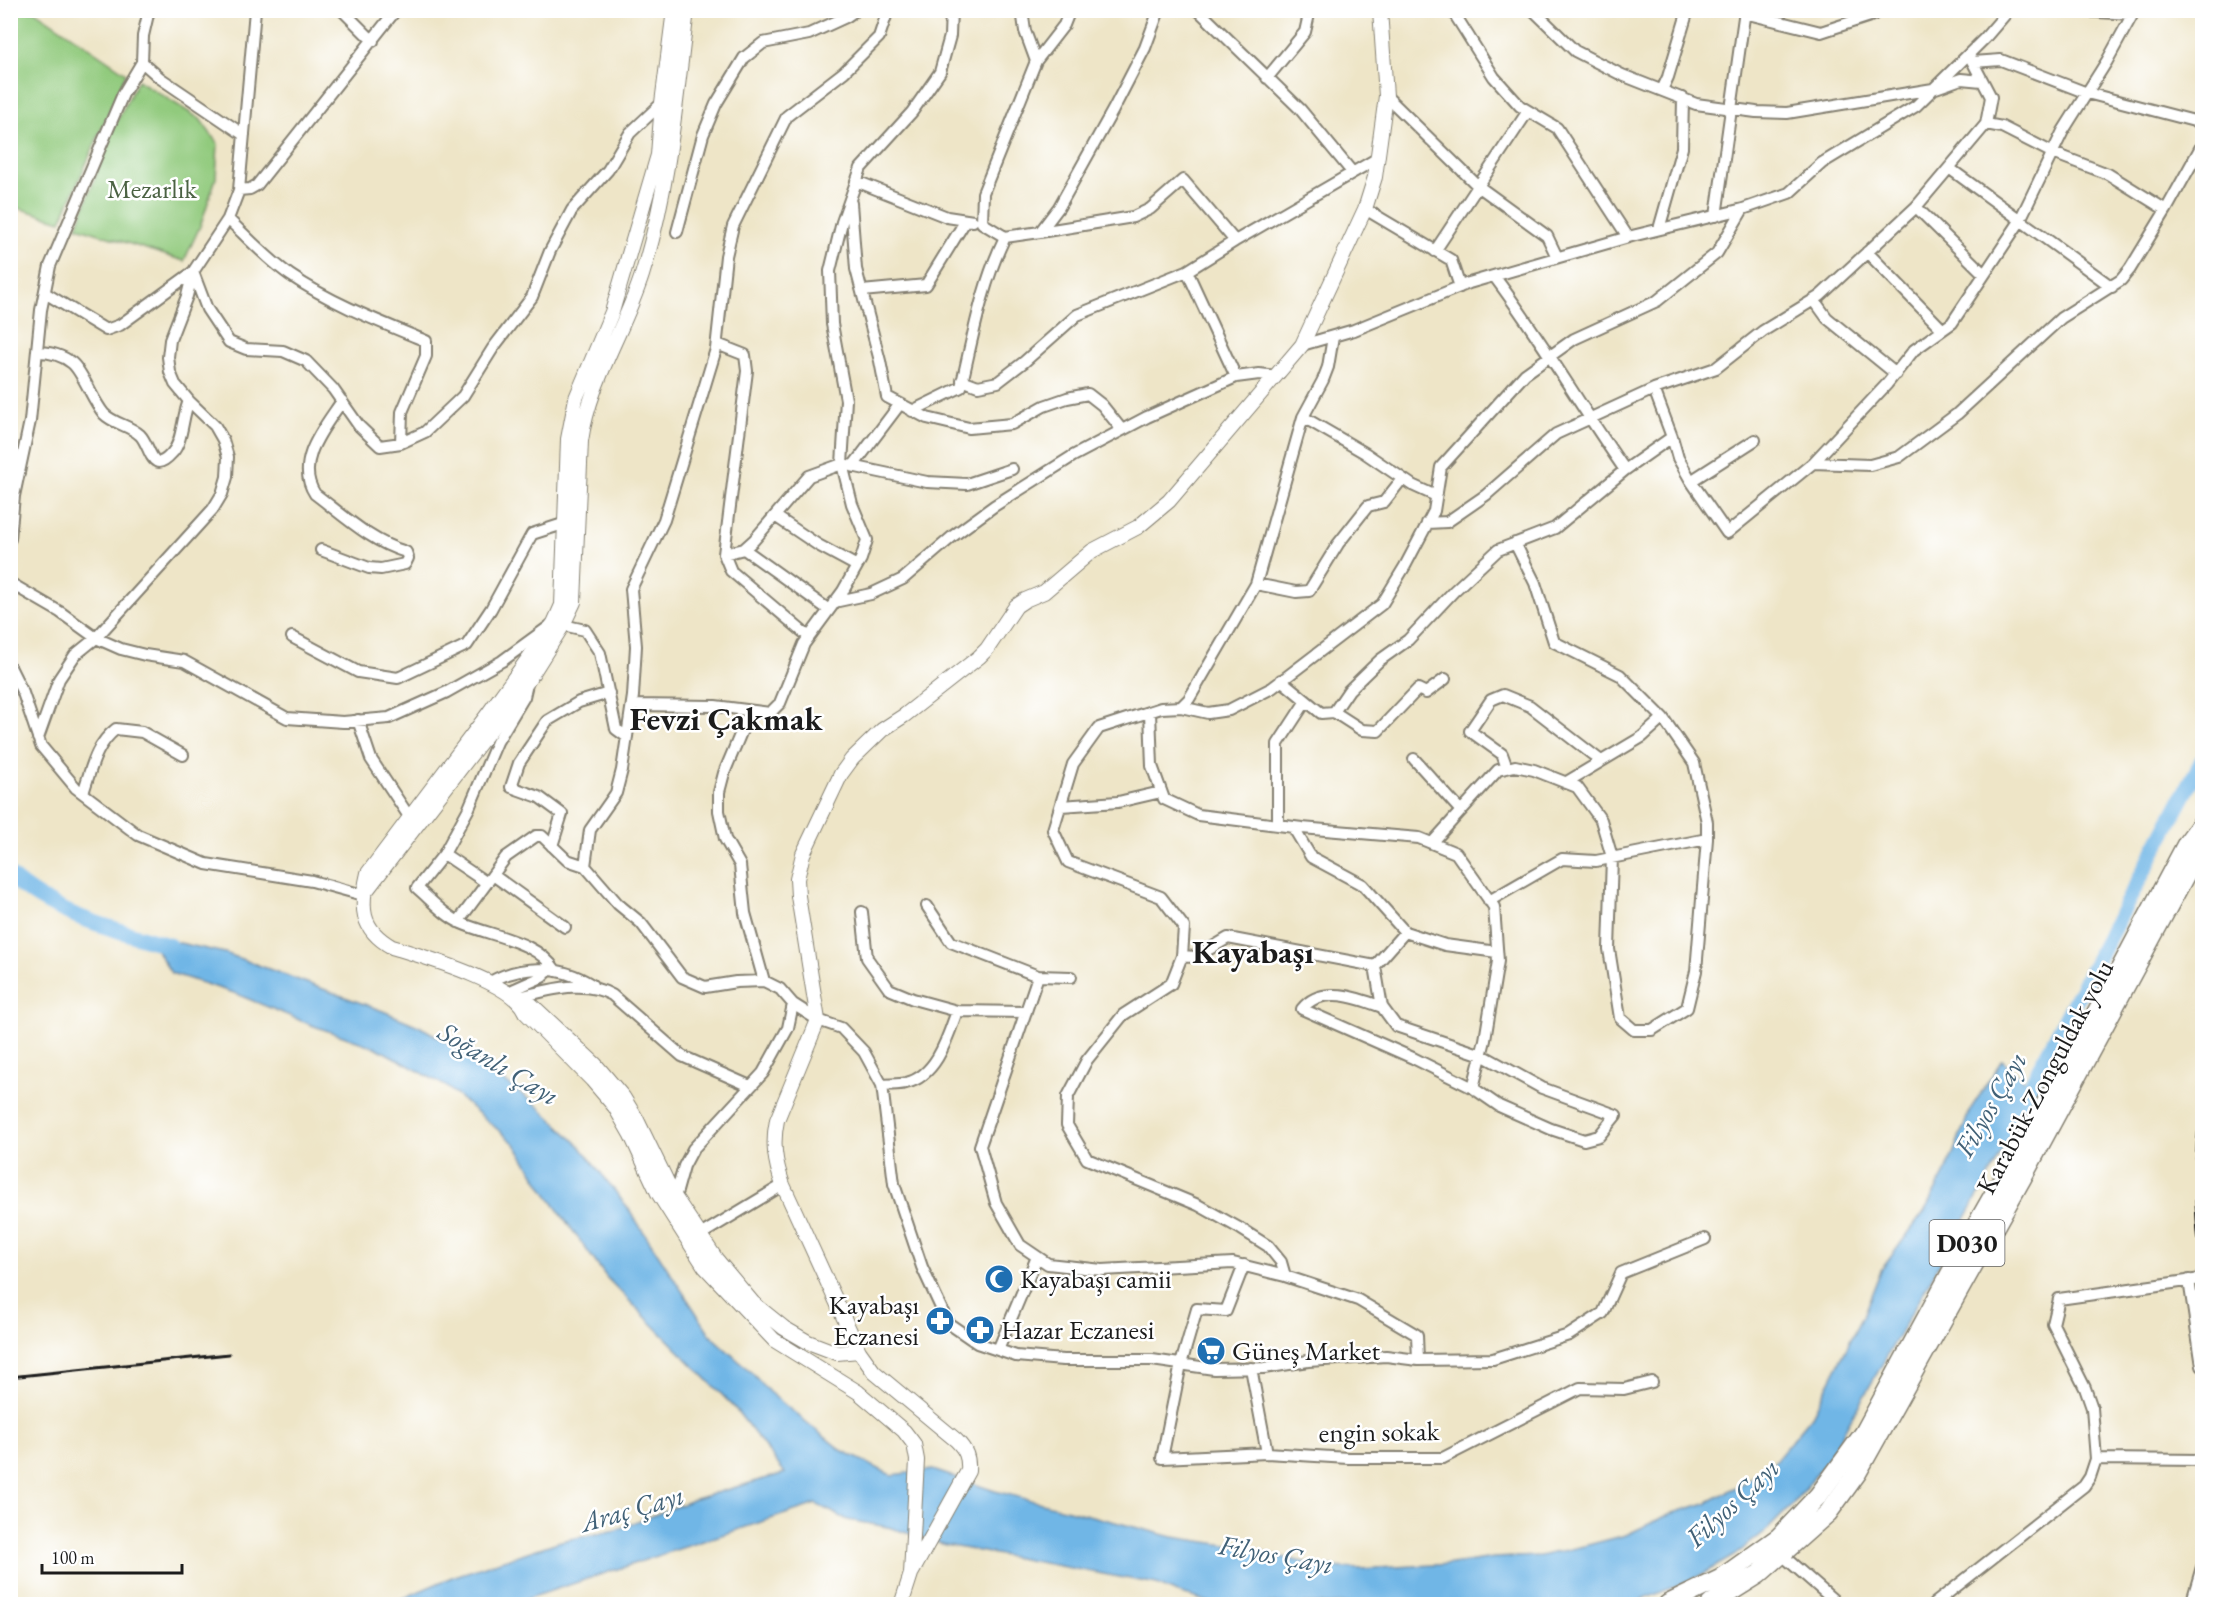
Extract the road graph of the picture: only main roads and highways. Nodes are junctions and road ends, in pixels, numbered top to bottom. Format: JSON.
{"nodes":[{"id":1,"x":2202,"y":823,"type":"edge"},
{"id":2,"x":2202,"y":847,"type":"edge"},
{"id":3,"x":1668,"y":1605,"type":"edge"},
{"id":4,"x":1711,"y":1605,"type":"edge"}],
"edges":[{"from":1,"to":3,"type":"highway","name":"Karabük-Zonguldak yolu","number":"D030"},
{"from":2,"to":4,"type":"highway","name":"Karabük-Zonguldak yolu","number":"D030"}]}
